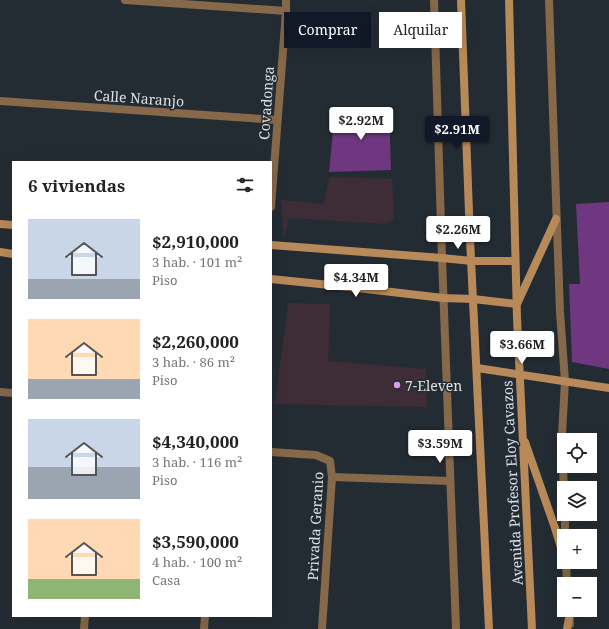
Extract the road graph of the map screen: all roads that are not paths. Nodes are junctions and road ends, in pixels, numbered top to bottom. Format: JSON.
{"nodes":[{"id":1,"x":125,"y":0,"type":"edge"},
{"id":2,"x":286,"y":0,"type":"edge"},
{"id":3,"x":434,"y":0,"type":"edge"},
{"id":4,"x":461,"y":0,"type":"edge"},
{"id":5,"x":509,"y":0,"type":"edge"},
{"id":6,"x":549,"y":0,"type":"edge"},
{"id":7,"x":180,"y":2,"type":"edge"},
{"id":8,"x":286,"y":11,"type":"junction"},
{"id":9,"x":0,"y":101,"type":"edge"},
{"id":10,"x":277,"y":120,"type":"junction"},
{"id":11,"x":272,"y":193,"type":"edge"},
{"id":12,"x":556,"y":218,"type":"junction"},
{"id":13,"x":0,"y":224,"type":"edge"},
{"id":14,"x":12,"y":225,"type":"edge"},
{"id":15,"x":272,"y":245,"type":"edge"},
{"id":16,"x":0,"y":252,"type":"edge"},
{"id":17,"x":12,"y":254,"type":"edge"},
{"id":18,"x":442,"y":258,"type":"junction"},
{"id":19,"x":472,"y":261,"type":"junction"},
{"id":20,"x":515,"y":261,"type":"junction"},
{"id":21,"x":272,"y":279,"type":"edge"},
{"id":22,"x":444,"y":298,"type":"junction"},
{"id":23,"x":473,"y":299,"type":"junction"},
{"id":24,"x":517,"y":304,"type":"junction"},
{"id":25,"x":476,"y":368,"type":"junction"},
{"id":26,"x":519,"y":374,"type":"junction"},
{"id":27,"x":565,"y":381,"type":"junction"},
{"id":28,"x":609,"y":388,"type":"edge"},
{"id":29,"x":0,"y":392,"type":"edge"},
{"id":30,"x":12,"y":393,"type":"edge"},
{"id":31,"x":522,"y":434,"type":"junction"},
{"id":32,"x":272,"y":452,"type":"edge"},
{"id":33,"x":332,"y":477,"type":"junction"},
{"id":34,"x":450,"y":481,"type":"junction"},
{"id":35,"x":564,"y":481,"type":"edge"},
{"id":36,"x":557,"y":534,"type":"edge"},
{"id":37,"x":85,"y":617,"type":"edge"},
{"id":38,"x":206,"y":617,"type":"edge"},
{"id":39,"x":569,"y":617,"type":"edge"},
{"id":40,"x":84,"y":629,"type":"edge"},
{"id":41,"x":204,"y":629,"type":"edge"},
{"id":42,"x":322,"y":629,"type":"edge"},
{"id":43,"x":456,"y":629,"type":"edge"},
{"id":44,"x":489,"y":629,"type":"edge"},
{"id":45,"x":532,"y":629,"type":"edge"},
{"id":46,"x":568,"y":629,"type":"edge"}],
"edges":[{"from":1,"to":7,"type":"street"},
{"from":2,"to":8,"type":"street","name":"Covadonga"},
{"from":3,"to":18,"type":"street"},
{"from":4,"to":19,"type":"main road"},
{"from":5,"to":20,"type":"main road","name":"Avenida Profesor Eloy Cavazos"},
{"from":6,"to":12,"type":"street"},
{"from":7,"to":8,"type":"street"},
{"from":8,"to":10,"type":"street","name":"Covadonga"},
{"from":9,"to":10,"type":"street","name":"Calle Naranjo"},
{"from":10,"to":11,"type":"street","name":"Covadonga"},
{"from":12,"to":24,"type":"main road"},
{"from":12,"to":27,"type":"street"},
{"from":13,"to":14,"type":"main road"},
{"from":15,"to":18,"type":"main road"},
{"from":16,"to":17,"type":"main road"},
{"from":18,"to":19,"type":"main road"},
{"from":18,"to":22,"type":"street"},
{"from":19,"to":20,"type":"main road"},
{"from":19,"to":23,"type":"main road"},
{"from":20,"to":24,"type":"main road","name":"Avenida Profesor Eloy Cavazos"},
{"from":21,"to":22,"type":"main road"},
{"from":22,"to":23,"type":"main road"},
{"from":22,"to":34,"type":"street"},
{"from":23,"to":24,"type":"main road"},
{"from":23,"to":25,"type":"main road"},
{"from":24,"to":26,"type":"main road","name":"Avenida Profesor Eloy Cavazos"},
{"from":25,"to":26,"type":"main road"},
{"from":25,"to":44,"type":"main road"},
{"from":26,"to":27,"type":"main road"},
{"from":26,"to":31,"type":"main road","name":"Avenida Profesor Eloy Cavazos"},
{"from":27,"to":28,"type":"main road"},
{"from":27,"to":35,"type":"street"},
{"from":29,"to":30,"type":"street"},
{"from":31,"to":36,"type":"main road"},
{"from":31,"to":45,"type":"main road","name":"Avenida Profesor Eloy Cavazos"},
{"from":32,"to":33,"type":"street","name":"Privada Geranio"},
{"from":33,"to":34,"type":"street"},
{"from":33,"to":42,"type":"street","name":"Privada Geranio"},
{"from":34,"to":43,"type":"street"},
{"from":37,"to":40,"type":"street"},
{"from":38,"to":41,"type":"street"},
{"from":39,"to":46,"type":"main road"}]}
